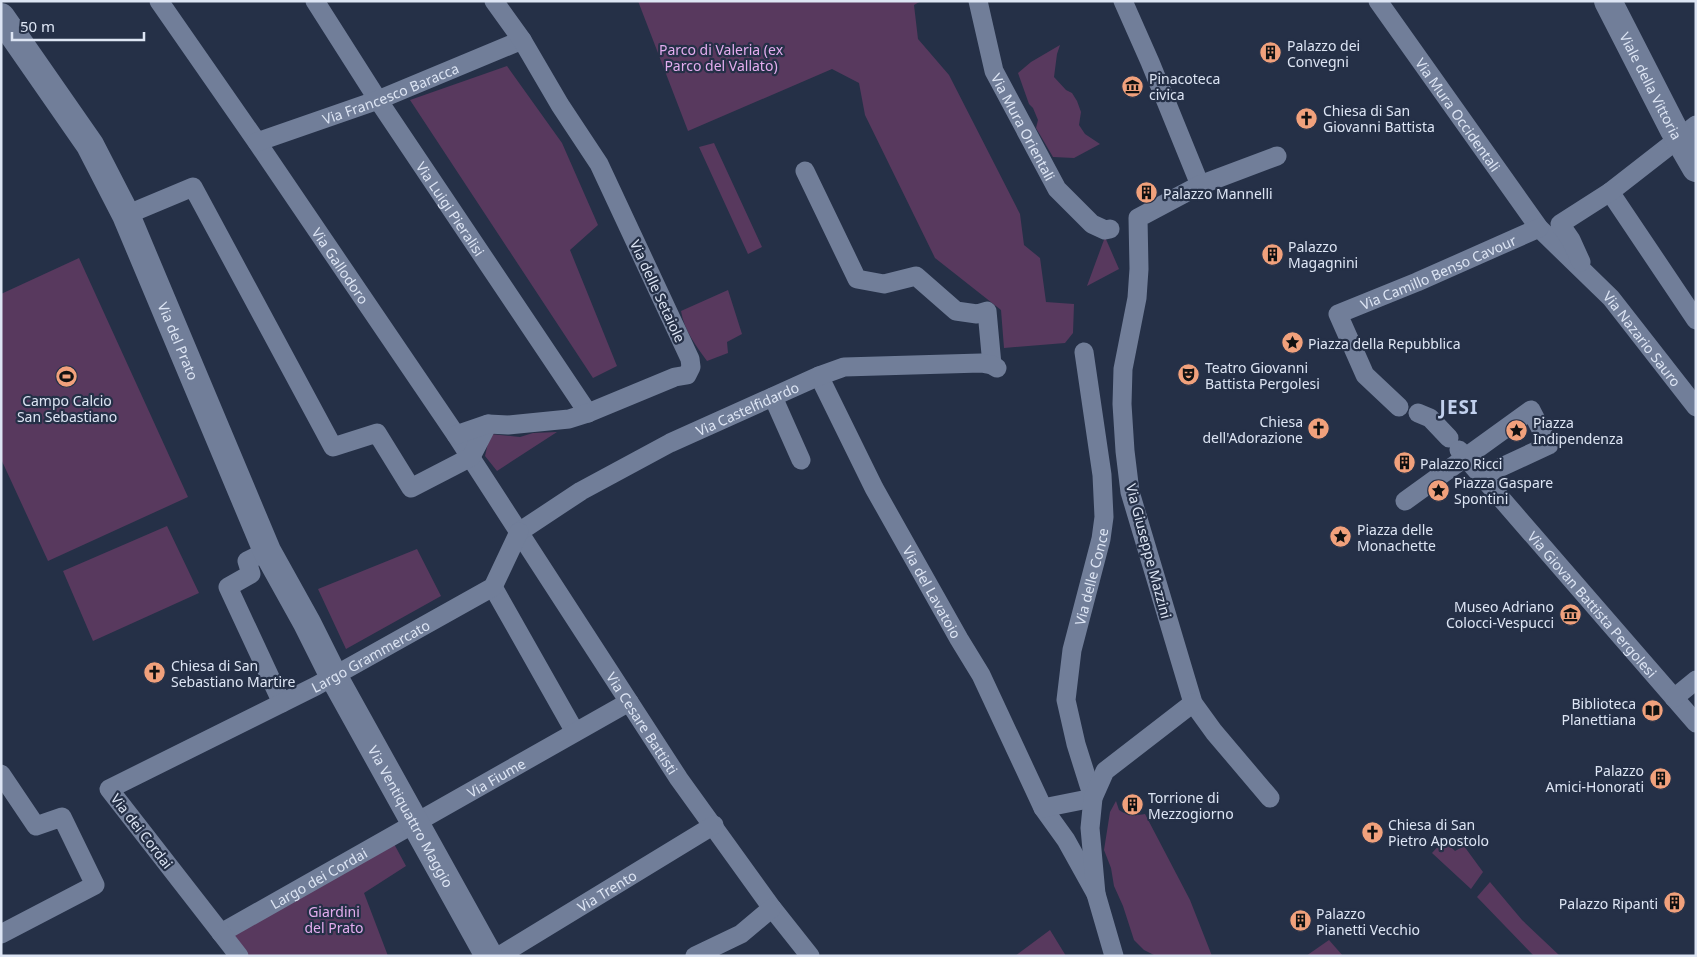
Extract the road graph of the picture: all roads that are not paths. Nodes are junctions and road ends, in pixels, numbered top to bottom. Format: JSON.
{"nodes":[{"id":1,"x":159,"y":1,"type":"edge"},
{"id":2,"x":315,"y":1,"type":"edge"},
{"id":3,"x":494,"y":1,"type":"edge"},
{"id":4,"x":978,"y":1,"type":"edge"},
{"id":5,"x":1123,"y":1,"type":"edge"},
{"id":6,"x":1378,"y":1,"type":"edge"},
{"id":7,"x":1608,"y":1,"type":"edge"},
{"id":8,"x":1,"y":17,"type":"edge"},
{"id":9,"x":522,"y":40,"type":"junction"},
{"id":10,"x":378,"y":100,"type":"junction"},
{"id":11,"x":1696,"y":125,"type":"edge"},
{"id":12,"x":257,"y":142,"type":"junction"},
{"id":13,"x":1276,"y":156,"type":"dead end"},
{"id":14,"x":1696,"y":168,"type":"edge"},
{"id":15,"x":805,"y":171,"type":"dead end"},
{"id":16,"x":1200,"y":185,"type":"junction"},
{"id":17,"x":1610,"y":192,"type":"junction"},
{"id":18,"x":126,"y":215,"type":"junction"},
{"id":19,"x":1118,"y":225,"type":"junction"},
{"id":20,"x":1539,"y":228,"type":"junction"},
{"id":21,"x":1586,"y":273,"type":"junction"},
{"id":22,"x":1696,"y":320,"type":"edge"},
{"id":23,"x":1084,"y":352,"type":"dead end"},
{"id":24,"x":818,"y":376,"type":"junction"},
{"id":25,"x":773,"y":397,"type":"junction"},
{"id":26,"x":1399,"y":407,"type":"dead end"},
{"id":27,"x":1696,"y":407,"type":"edge"},
{"id":28,"x":588,"y":413,"type":"junction"},
{"id":29,"x":1418,"y":413,"type":"dead end"},
{"id":30,"x":488,"y":424,"type":"junction"},
{"id":31,"x":456,"y":435,"type":"junction"},
{"id":32,"x":1458,"y":448,"type":"junction"},
{"id":33,"x":470,"y":457,"type":"junction"},
{"id":34,"x":801,"y":460,"type":"dead end"},
{"id":35,"x":1486,"y":481,"type":"junction"},
{"id":36,"x":1405,"y":501,"type":"dead end"},
{"id":37,"x":519,"y":532,"type":"junction"},
{"id":38,"x":257,"y":556,"type":"junction"},
{"id":39,"x":493,"y":587,"type":"junction"},
{"id":40,"x":334,"y":677,"type":"junction"},
{"id":41,"x":1696,"y":680,"type":"edge"},
{"id":42,"x":1674,"y":698,"type":"junction"},
{"id":43,"x":629,"y":702,"type":"junction"},
{"id":44,"x":282,"y":703,"type":"junction"},
{"id":45,"x":1193,"y":703,"type":"junction"},
{"id":46,"x":1696,"y":723,"type":"edge"},
{"id":47,"x":575,"y":732,"type":"junction"},
{"id":48,"x":1,"y":774,"type":"edge"},
{"id":49,"x":1093,"y":798,"type":"junction"},
{"id":50,"x":1270,"y":798,"type":"dead end"},
{"id":51,"x":1043,"y":808,"type":"junction"},
{"id":52,"x":416,"y":822,"type":"junction"},
{"id":53,"x":714,"y":825,"type":"junction"},
{"id":54,"x":1096,"y":894,"type":"junction"},
{"id":55,"x":772,"y":908,"type":"junction"},
{"id":56,"x":221,"y":933,"type":"junction"},
{"id":57,"x":1,"y":934,"type":"edge"},
{"id":58,"x":239,"y":956,"type":"edge"},
{"id":59,"x":489,"y":956,"type":"edge"},
{"id":60,"x":500,"y":956,"type":"edge"},
{"id":61,"x":695,"y":956,"type":"edge"},
{"id":62,"x":810,"y":956,"type":"edge"},
{"id":63,"x":1114,"y":956,"type":"edge"}],
"edges":[{"from":1,"to":12,"type":"street","name":"Via Gallodoro"},
{"from":2,"to":10,"type":"street","name":"Via Luigi Pieralisi"},
{"from":3,"to":9,"type":"street","name":"Via delle Setaiole"},
{"from":4,"to":19,"type":"street","name":"Via Mura Orientali"},
{"from":5,"to":16,"type":"street"},
{"from":6,"to":20,"type":"street","name":"Via Mura Occidentali"},
{"from":7,"to":14,"type":"main road","name":"Viale della Vittoria"},
{"from":8,"to":18,"type":"main road","name":"Via del Prato"},
{"from":9,"to":10,"type":"street","name":"Via Francesco Baracca"},
{"from":9,"to":28,"type":"street","name":"Via delle Setaiole"},
{"from":10,"to":12,"type":"street","name":"Via Francesco Baracca"},
{"from":10,"to":28,"type":"street","name":"Via Luigi Pieralisi"},
{"from":11,"to":17,"type":"street"},
{"from":12,"to":31,"type":"street","name":"Via Gallodoro"},
{"from":13,"to":16,"type":"street"},
{"from":15,"to":24,"type":"street","name":"Via Castelfidardo"},
{"from":16,"to":19,"type":"street"},
{"from":17,"to":21,"type":"street","name":"Via Nazario Sauro"},
{"from":17,"to":22,"type":"street"},
{"from":18,"to":33,"type":"street"},
{"from":18,"to":38,"type":"main road","name":"Via del Prato"},
{"from":19,"to":45,"type":"street","name":"Via Giuseppe Mazzini"},
{"from":20,"to":21,"type":"street","name":"Via Nazario Sauro"},
{"from":20,"to":26,"type":"street","name":"Via Camillo Benso Cavour"},
{"from":21,"to":27,"type":"street","name":"Via Nazario Sauro"},
{"from":23,"to":49,"type":"street","name":"Via delle Conce"},
{"from":24,"to":25,"type":"street","name":"Via Castelfidardo"},
{"from":24,"to":51,"type":"street","name":"Via del Lavatoio"},
{"from":25,"to":34,"type":"street"},
{"from":25,"to":37,"type":"street","name":"Via Castelfidardo"},
{"from":28,"to":30,"type":"street","name":"Via delle Setaiole"},
{"from":29,"to":32,"type":"street","name":"Via Giovan Battista Pergolesi"},
{"from":30,"to":31,"type":"street","name":"Via delle Setaiole"},
{"from":30,"to":33,"type":"street"},
{"from":31,"to":33,"type":"street","name":"Via Gallodoro"},
{"from":32,"to":35,"type":"street","name":"Via Giovan Battista Pergolesi"},
{"from":32,"to":35,"type":"street"},
{"from":32,"to":36,"type":"street"},
{"from":33,"to":37,"type":"street","name":"Via Gallodoro"},
{"from":35,"to":42,"type":"street","name":"Via Giovan Battista Pergolesi"},
{"from":37,"to":39,"type":"street"},
{"from":37,"to":43,"type":"street","name":"Via Cesare Battisti"},
{"from":38,"to":40,"type":"main road","name":"Via del Prato"},
{"from":38,"to":44,"type":"street"},
{"from":39,"to":40,"type":"street","name":"Largo Grammercato"},
{"from":39,"to":47,"type":"street"},
{"from":40,"to":44,"type":"street","name":"Largo Grammercato"},
{"from":40,"to":52,"type":"main road","name":"Via Ventiquattro Maggio"},
{"from":41,"to":42,"type":"street"},
{"from":42,"to":46,"type":"street","name":"Via Giovan Battista Pergolesi"},
{"from":43,"to":47,"type":"street","name":"Via Fiume"},
{"from":43,"to":53,"type":"street","name":"Via Cesare Battisti"},
{"from":44,"to":56,"type":"street","name":"Via dei Cordai"},
{"from":45,"to":49,"type":"street"},
{"from":45,"to":50,"type":"street","name":"Via Giuseppe Mazzini"},
{"from":47,"to":52,"type":"street","name":"Via Fiume"},
{"from":48,"to":57,"type":"street"},
{"from":49,"to":51,"type":"street"},
{"from":49,"to":54,"type":"street"},
{"from":51,"to":54,"type":"street","name":"Via del Lavatoio"},
{"from":52,"to":56,"type":"street","name":"Largo dei Cordai"},
{"from":52,"to":59,"type":"main road","name":"Via Ventiquattro Maggio"},
{"from":53,"to":55,"type":"street","name":"Via Cesare Battisti"},
{"from":53,"to":60,"type":"street","name":"Via Trento"},
{"from":54,"to":63,"type":"street"},
{"from":55,"to":61,"type":"street"},
{"from":55,"to":62,"type":"street","name":"Via Cesare Battisti"},
{"from":56,"to":58,"type":"street","name":"Via dei Cordai"}]}
